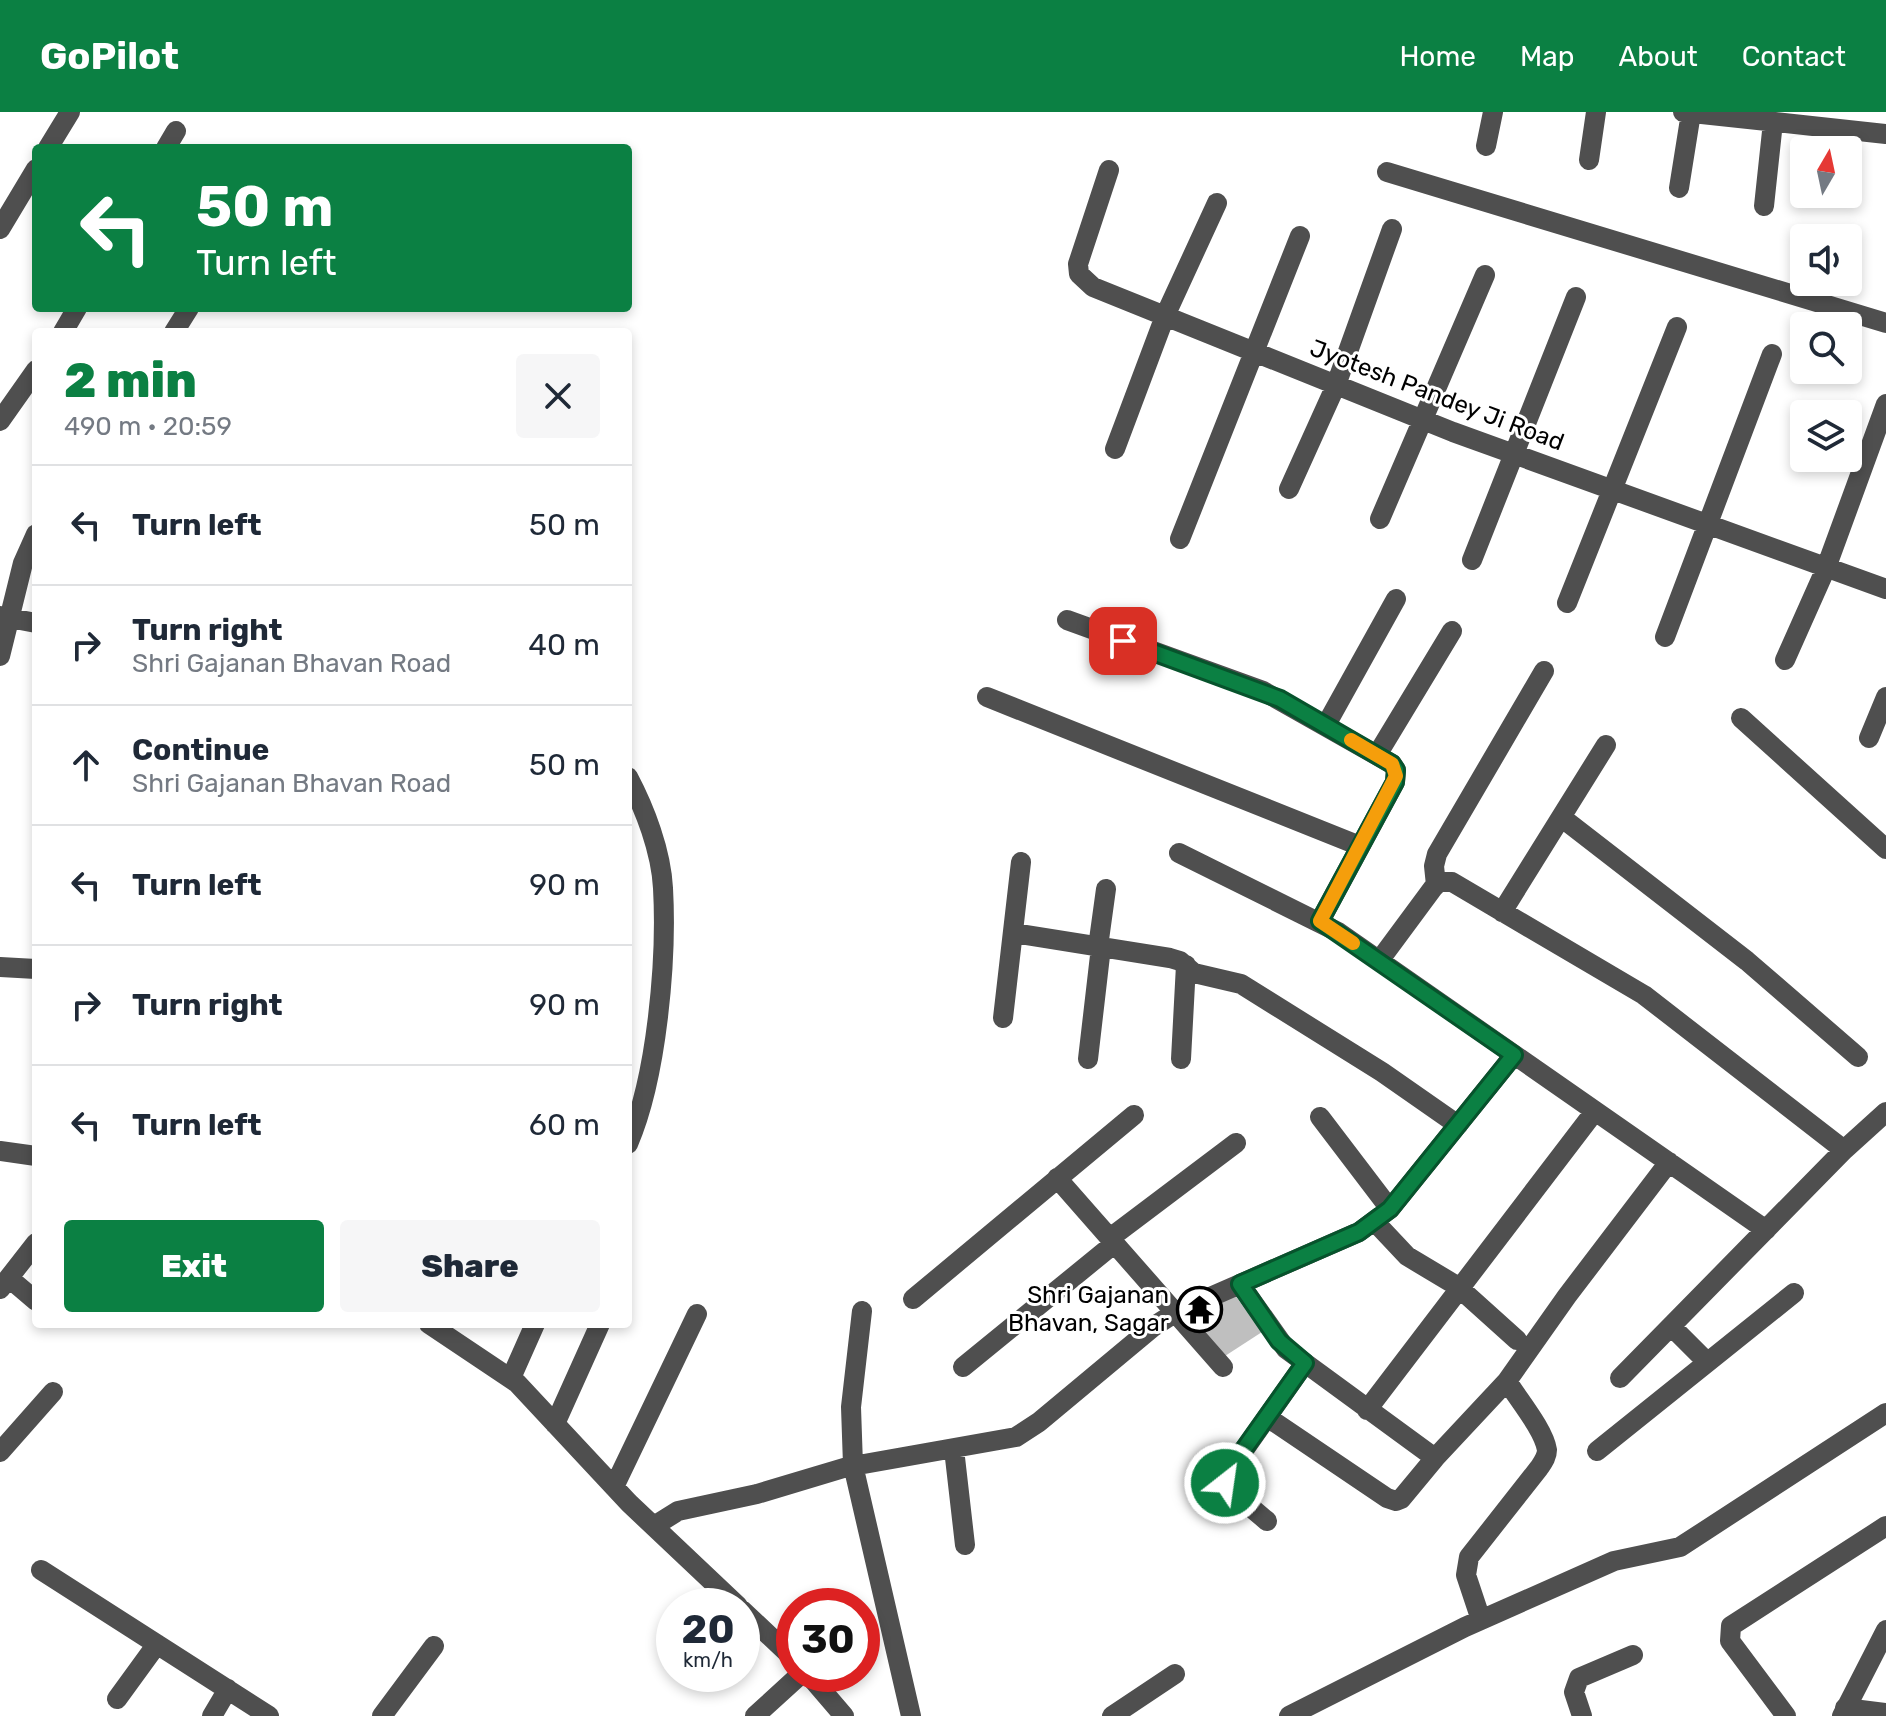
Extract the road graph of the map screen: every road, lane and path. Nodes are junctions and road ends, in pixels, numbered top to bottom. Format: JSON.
{"nodes":[{"id":1,"x":70,"y":112,"type":"edge"},
{"id":2,"x":1493,"y":112,"type":"edge"},
{"id":3,"x":1596,"y":112,"type":"edge"},
{"id":4,"x":1683,"y":112,"type":"edge"},
{"id":5,"x":1691,"y":113,"type":"edge"},
{"id":6,"x":1769,"y":118,"type":"edge"},
{"id":7,"x":1886,"y":134,"type":"edge"},
{"id":8,"x":1830,"y":136,"type":"edge"},
{"id":9,"x":1862,"y":137,"type":"edge"},
{"id":10,"x":50,"y":144,"type":"edge"},
{"id":11,"x":1486,"y":146,"type":"dead end"},
{"id":12,"x":1589,"y":160,"type":"dead end"},
{"id":13,"x":1109,"y":170,"type":"dead end"},
{"id":14,"x":1387,"y":172,"type":"dead end"},
{"id":15,"x":32,"y":176,"type":"edge"},
{"id":16,"x":1679,"y":188,"type":"dead end"},
{"id":17,"x":1217,"y":203,"type":"dead end"},
{"id":18,"x":1764,"y":206,"type":"dead end"},
{"id":19,"x":0,"y":229,"type":"edge"},
{"id":20,"x":1392,"y":229,"type":"dead end"},
{"id":21,"x":1300,"y":236,"type":"dead end"},
{"id":22,"x":1485,"y":275,"type":"dead end"},
{"id":23,"x":1576,"y":297,"type":"dead end"},
{"id":24,"x":1165,"y":316,"type":"junction"},
{"id":25,"x":1886,"y":323,"type":"edge"},
{"id":26,"x":1677,"y":327,"type":"dead end"},
{"id":27,"x":1256,"y":352,"type":"junction"},
{"id":28,"x":1772,"y":354,"type":"dead end"},
{"id":29,"x":32,"y":376,"type":"edge"},
{"id":30,"x":1336,"y":385,"type":"junction"},
{"id":31,"x":1886,"y":404,"type":"edge"},
{"id":32,"x":1422,"y":419,"type":"junction"},
{"id":33,"x":0,"y":421,"type":"edge"},
{"id":34,"x":1115,"y":449,"type":"dead end"},
{"id":35,"x":1512,"y":454,"type":"junction"},
{"id":36,"x":1289,"y":489,"type":"dead end"},
{"id":37,"x":1612,"y":490,"type":"junction"},
{"id":38,"x":1380,"y":519,"type":"dead end"},
{"id":39,"x":1709,"y":525,"type":"junction"},
{"id":40,"x":1180,"y":539,"type":"dead end"},
{"id":41,"x":32,"y":543,"type":"edge"},
{"id":42,"x":1472,"y":560,"type":"dead end"},
{"id":43,"x":1826,"y":568,"type":"junction"},
{"id":44,"x":1886,"y":589,"type":"edge"},
{"id":45,"x":1396,"y":599,"type":"dead end"},
{"id":46,"x":1567,"y":603,"type":"dead end"},
{"id":47,"x":5,"y":617,"type":"edge"},
{"id":48,"x":1067,"y":620,"type":"dead end"},
{"id":49,"x":32,"y":622,"type":"edge"},
{"id":50,"x":1452,"y":631,"type":"dead end"},
{"id":51,"x":1665,"y":637,"type":"dead end"},
{"id":52,"x":0,"y":656,"type":"edge"},
{"id":53,"x":1785,"y":660,"type":"dead end"},
{"id":54,"x":1544,"y":671,"type":"dead end"},
{"id":55,"x":987,"y":697,"type":"dead end"},
{"id":56,"x":1886,"y":697,"type":"edge"},
{"id":57,"x":1741,"y":718,"type":"dead end"},
{"id":58,"x":1326,"y":725,"type":"junction"},
{"id":59,"x":1869,"y":738,"type":"dead end"},
{"id":60,"x":1606,"y":745,"type":"dead end"},
{"id":61,"x":1377,"y":755,"type":"junction"},
{"id":62,"x":632,"y":785,"type":"edge"},
{"id":63,"x":1561,"y":817,"type":"junction"},
{"id":64,"x":1360,"y":846,"type":"junction"},
{"id":65,"x":1886,"y":849,"type":"edge"},
{"id":66,"x":1179,"y":853,"type":"dead end"},
{"id":67,"x":1021,"y":862,"type":"dead end"},
{"id":68,"x":1436,"y":885,"type":"junction"},
{"id":69,"x":1106,"y":889,"type":"dead end"},
{"id":70,"x":1502,"y":912,"type":"junction"},
{"id":71,"x":1320,"y":921,"type":"junction"},
{"id":72,"x":1013,"y":933,"type":"junction"},
{"id":73,"x":1099,"y":947,"type":"junction"},
{"id":74,"x":1379,"y":961,"type":"junction"},
{"id":75,"x":1186,"y":965,"type":"junction"},
{"id":76,"x":0,"y":967,"type":"edge"},
{"id":77,"x":32,"y":969,"type":"edge"},
{"id":78,"x":1003,"y":1018,"type":"dead end"},
{"id":79,"x":1514,"y":1055,"type":"junction"},
{"id":80,"x":1858,"y":1057,"type":"dead end"},
{"id":81,"x":1088,"y":1059,"type":"dead end"},
{"id":82,"x":1181,"y":1059,"type":"dead end"},
{"id":83,"x":1595,"y":1111,"type":"junction"},
{"id":84,"x":1886,"y":1112,"type":"edge"},
{"id":85,"x":1134,"y":1115,"type":"dead end"},
{"id":86,"x":1320,"y":1117,"type":"dead end"},
{"id":87,"x":1458,"y":1125,"type":"junction"},
{"id":88,"x":632,"y":1131,"type":"edge"},
{"id":89,"x":1236,"y":1143,"type":"dead end"},
{"id":90,"x":1844,"y":1150,"type":"junction"},
{"id":91,"x":0,"y":1151,"type":"edge"},
{"id":92,"x":32,"y":1159,"type":"edge"},
{"id":93,"x":1669,"y":1162,"type":"junction"},
{"id":94,"x":1057,"y":1178,"type":"junction"},
{"id":95,"x":1375,"y":1221,"type":"junction"},
{"id":96,"x":1766,"y":1230,"type":"junction"},
{"id":97,"x":1113,"y":1241,"type":"junction"},
{"id":98,"x":32,"y":1248,"type":"edge"},
{"id":99,"x":4,"y":1283,"type":"edge"},
{"id":100,"x":1240,"y":1284,"type":"junction"},
{"id":101,"x":1794,"y":1293,"type":"dead end"},
{"id":102,"x":1454,"y":1295,"type":"junction"},
{"id":103,"x":32,"y":1299,"type":"edge"},
{"id":104,"x":913,"y":1299,"type":"dead end"},
{"id":105,"x":862,"y":1311,"type":"dead end"},
{"id":106,"x":1176,"y":1312,"type":"junction"},
{"id":107,"x":697,"y":1314,"type":"dead end"},
{"id":108,"x":1671,"y":1326,"type":"junction"},
{"id":109,"x":435,"y":1328,"type":"edge"},
{"id":110,"x":533,"y":1328,"type":"edge"},
{"id":111,"x":598,"y":1328,"type":"edge"},
{"id":112,"x":1517,"y":1359,"type":"junction"},
{"id":113,"x":1707,"y":1362,"type":"junction"},
{"id":114,"x":1305,"y":1363,"type":"junction"},
{"id":115,"x":963,"y":1367,"type":"dead end"},
{"id":116,"x":1223,"y":1367,"type":"dead end"},
{"id":117,"x":511,"y":1378,"type":"junction"},
{"id":118,"x":1620,"y":1378,"type":"dead end"},
{"id":119,"x":53,"y":1392,"type":"dead end"},
{"id":120,"x":1367,"y":1410,"type":"junction"},
{"id":121,"x":1886,"y":1413,"type":"edge"},
{"id":122,"x":1267,"y":1417,"type":"junction"},
{"id":123,"x":555,"y":1424,"type":"junction"},
{"id":124,"x":954,"y":1449,"type":"junction"},
{"id":125,"x":1597,"y":1451,"type":"dead end"},
{"id":126,"x":0,"y":1452,"type":"edge"},
{"id":127,"x":1435,"y":1458,"type":"junction"},
{"id":128,"x":853,"y":1465,"type":"junction"},
{"id":129,"x":614,"y":1487,"type":"junction"},
{"id":130,"x":1267,"y":1521,"type":"dead end"},
{"id":131,"x":654,"y":1526,"type":"junction"},
{"id":132,"x":1886,"y":1526,"type":"edge"},
{"id":133,"x":965,"y":1545,"type":"dead end"},
{"id":134,"x":41,"y":1570,"type":"dead end"},
{"id":135,"x":719,"y":1588,"type":"edge"},
{"id":136,"x":1481,"y":1620,"type":"junction"},
{"id":137,"x":760,"y":1627,"type":"edge"},
{"id":138,"x":1886,"y":1630,"type":"edge"},
{"id":139,"x":776,"y":1642,"type":"edge"},
{"id":140,"x":157,"y":1644,"type":"junction"},
{"id":141,"x":434,"y":1646,"type":"dead end"},
{"id":142,"x":1633,"y":1655,"type":"dead end"},
{"id":143,"x":1175,"y":1674,"type":"dead end"},
{"id":144,"x":228,"y":1689,"type":"junction"},
{"id":145,"x":781,"y":1692,"type":"edge"},
{"id":146,"x":823,"y":1692,"type":"edge"},
{"id":147,"x":117,"y":1699,"type":"dead end"},
{"id":148,"x":1844,"y":1712,"type":"edge"},
{"id":149,"x":904,"y":1713,"type":"edge"},
{"id":150,"x":1886,"y":1713,"type":"edge"},
{"id":151,"x":212,"y":1716,"type":"edge"},
{"id":152,"x":269,"y":1716,"type":"edge"},
{"id":153,"x":382,"y":1716,"type":"edge"},
{"id":154,"x":755,"y":1716,"type":"edge"},
{"id":155,"x":844,"y":1716,"type":"edge"},
{"id":156,"x":1112,"y":1716,"type":"edge"},
{"id":157,"x":1289,"y":1716,"type":"edge"},
{"id":158,"x":1582,"y":1716,"type":"edge"},
{"id":159,"x":1786,"y":1716,"type":"edge"}],
"edges":[{"from":1,"to":10,"type":"street"},
{"from":2,"to":11,"type":"street"},
{"from":3,"to":12,"type":"street"},
{"from":4,"to":5,"type":"street"},
{"from":5,"to":6,"type":"street"},
{"from":5,"to":16,"type":"street"},
{"from":6,"to":8,"type":"street"},
{"from":6,"to":18,"type":"street"},
{"from":7,"to":9,"type":"street"},
{"from":13,"to":24,"type":"street","name":"Jyotesh Pandey Ji Road"},
{"from":14,"to":25,"type":"street"},
{"from":15,"to":19,"type":"street"},
{"from":17,"to":24,"type":"street"},
{"from":20,"to":30,"type":"street"},
{"from":21,"to":27,"type":"street"},
{"from":22,"to":32,"type":"street"},
{"from":23,"to":35,"type":"street"},
{"from":24,"to":27,"type":"street","name":"Jyotesh Pandey Ji Road"},
{"from":24,"to":34,"type":"street"},
{"from":26,"to":37,"type":"street"},
{"from":27,"to":30,"type":"street","name":"Jyotesh Pandey Ji Road"},
{"from":27,"to":40,"type":"street"},
{"from":28,"to":39,"type":"street"},
{"from":29,"to":33,"type":"street"},
{"from":30,"to":32,"type":"street","name":"Jyotesh Pandey Ji Road"},
{"from":30,"to":36,"type":"street"},
{"from":31,"to":43,"type":"street"},
{"from":32,"to":35,"type":"street","name":"Jyotesh Pandey Ji Road"},
{"from":32,"to":38,"type":"street"},
{"from":35,"to":37,"type":"street","name":"Jyotesh Pandey Ji Road"},
{"from":35,"to":42,"type":"street"},
{"from":37,"to":39,"type":"street","name":"Jyotesh Pandey Ji Road"},
{"from":37,"to":46,"type":"street"},
{"from":39,"to":43,"type":"street","name":"Jyotesh Pandey Ji Road"},
{"from":39,"to":51,"type":"street"},
{"from":41,"to":47,"type":"street"},
{"from":43,"to":44,"type":"street","name":"Jyotesh Pandey Ji Road"},
{"from":43,"to":53,"type":"street"},
{"from":45,"to":58,"type":"street"},
{"from":47,"to":49,"type":"street"},
{"from":47,"to":52,"type":"street"},
{"from":48,"to":58,"type":"street"},
{"from":50,"to":61,"type":"street"},
{"from":54,"to":68,"type":"street"},
{"from":55,"to":64,"type":"street"},
{"from":56,"to":59,"type":"street"},
{"from":57,"to":65,"type":"street"},
{"from":58,"to":61,"type":"street"},
{"from":60,"to":63,"type":"street"},
{"from":61,"to":64,"type":"street"},
{"from":62,"to":88,"type":"street"},
{"from":63,"to":70,"type":"street"},
{"from":63,"to":80,"type":"street"},
{"from":64,"to":71,"type":"street"},
{"from":66,"to":71,"type":"street"},
{"from":67,"to":72,"type":"street"},
{"from":68,"to":70,"type":"street"},
{"from":68,"to":74,"type":"street"},
{"from":69,"to":73,"type":"street"},
{"from":70,"to":90,"type":"street"},
{"from":71,"to":74,"type":"street"},
{"from":72,"to":73,"type":"street"},
{"from":72,"to":78,"type":"street"},
{"from":73,"to":75,"type":"street"},
{"from":73,"to":81,"type":"street"},
{"from":74,"to":79,"type":"street"},
{"from":75,"to":82,"type":"street"},
{"from":75,"to":87,"type":"street"},
{"from":76,"to":77,"type":"street"},
{"from":79,"to":83,"type":"street"},
{"from":79,"to":87,"type":"street"},
{"from":83,"to":93,"type":"street"},
{"from":83,"to":102,"type":"street"},
{"from":84,"to":90,"type":"street"},
{"from":85,"to":94,"type":"street"},
{"from":86,"to":95,"type":"street"},
{"from":87,"to":95,"type":"street"},
{"from":89,"to":97,"type":"street"},
{"from":90,"to":96,"type":"street"},
{"from":91,"to":92,"type":"street"},
{"from":93,"to":96,"type":"street"},
{"from":93,"to":112,"type":"street"},
{"from":94,"to":97,"type":"street"},
{"from":94,"to":104,"type":"street"},
{"from":95,"to":100,"type":"street"},
{"from":95,"to":102,"type":"street"},
{"from":96,"to":108,"type":"street"},
{"from":97,"to":106,"type":"street"},
{"from":97,"to":115,"type":"street"},
{"from":98,"to":99,"type":"street"},
{"from":99,"to":103,"type":"street"},
{"from":100,"to":106,"type":"street"},
{"from":100,"to":114,"type":"street"},
{"from":101,"to":113,"type":"street"},
{"from":102,"to":112,"type":"street"},
{"from":102,"to":120,"type":"street"},
{"from":105,"to":128,"type":"street"},
{"from":106,"to":116,"type":"street"},
{"from":106,"to":124,"type":"street"},
{"from":107,"to":129,"type":"street"},
{"from":108,"to":113,"type":"street"},
{"from":108,"to":118,"type":"street"},
{"from":109,"to":117,"type":"street"},
{"from":110,"to":117,"type":"street"},
{"from":111,"to":123,"type":"street"},
{"from":112,"to":127,"type":"street"},
{"from":112,"to":136,"type":"street"},
{"from":113,"to":125,"type":"street"},
{"from":114,"to":120,"type":"street"},
{"from":114,"to":122,"type":"street"},
{"from":117,"to":123,"type":"street"},
{"from":119,"to":126,"type":"street"},
{"from":120,"to":127,"type":"street"},
{"from":121,"to":136,"type":"street"},
{"from":122,"to":127,"type":"street"},
{"from":122,"to":130,"type":"street"},
{"from":123,"to":129,"type":"street"},
{"from":124,"to":128,"type":"street"},
{"from":124,"to":133,"type":"street"},
{"from":128,"to":131,"type":"street"},
{"from":128,"to":149,"type":"street"},
{"from":129,"to":131,"type":"street"},
{"from":131,"to":135,"type":"street"},
{"from":132,"to":159,"type":"street"},
{"from":134,"to":140,"type":"street"},
{"from":136,"to":157,"type":"street"},
{"from":137,"to":139,"type":"street"},
{"from":138,"to":148,"type":"street"},
{"from":140,"to":144,"type":"street"},
{"from":140,"to":147,"type":"street"},
{"from":141,"to":153,"type":"street"},
{"from":142,"to":158,"type":"street"},
{"from":143,"to":156,"type":"street"},
{"from":144,"to":151,"type":"street"},
{"from":144,"to":152,"type":"street"},
{"from":145,"to":154,"type":"street"},
{"from":146,"to":155,"type":"street"},
{"from":148,"to":150,"type":"street"}]}
